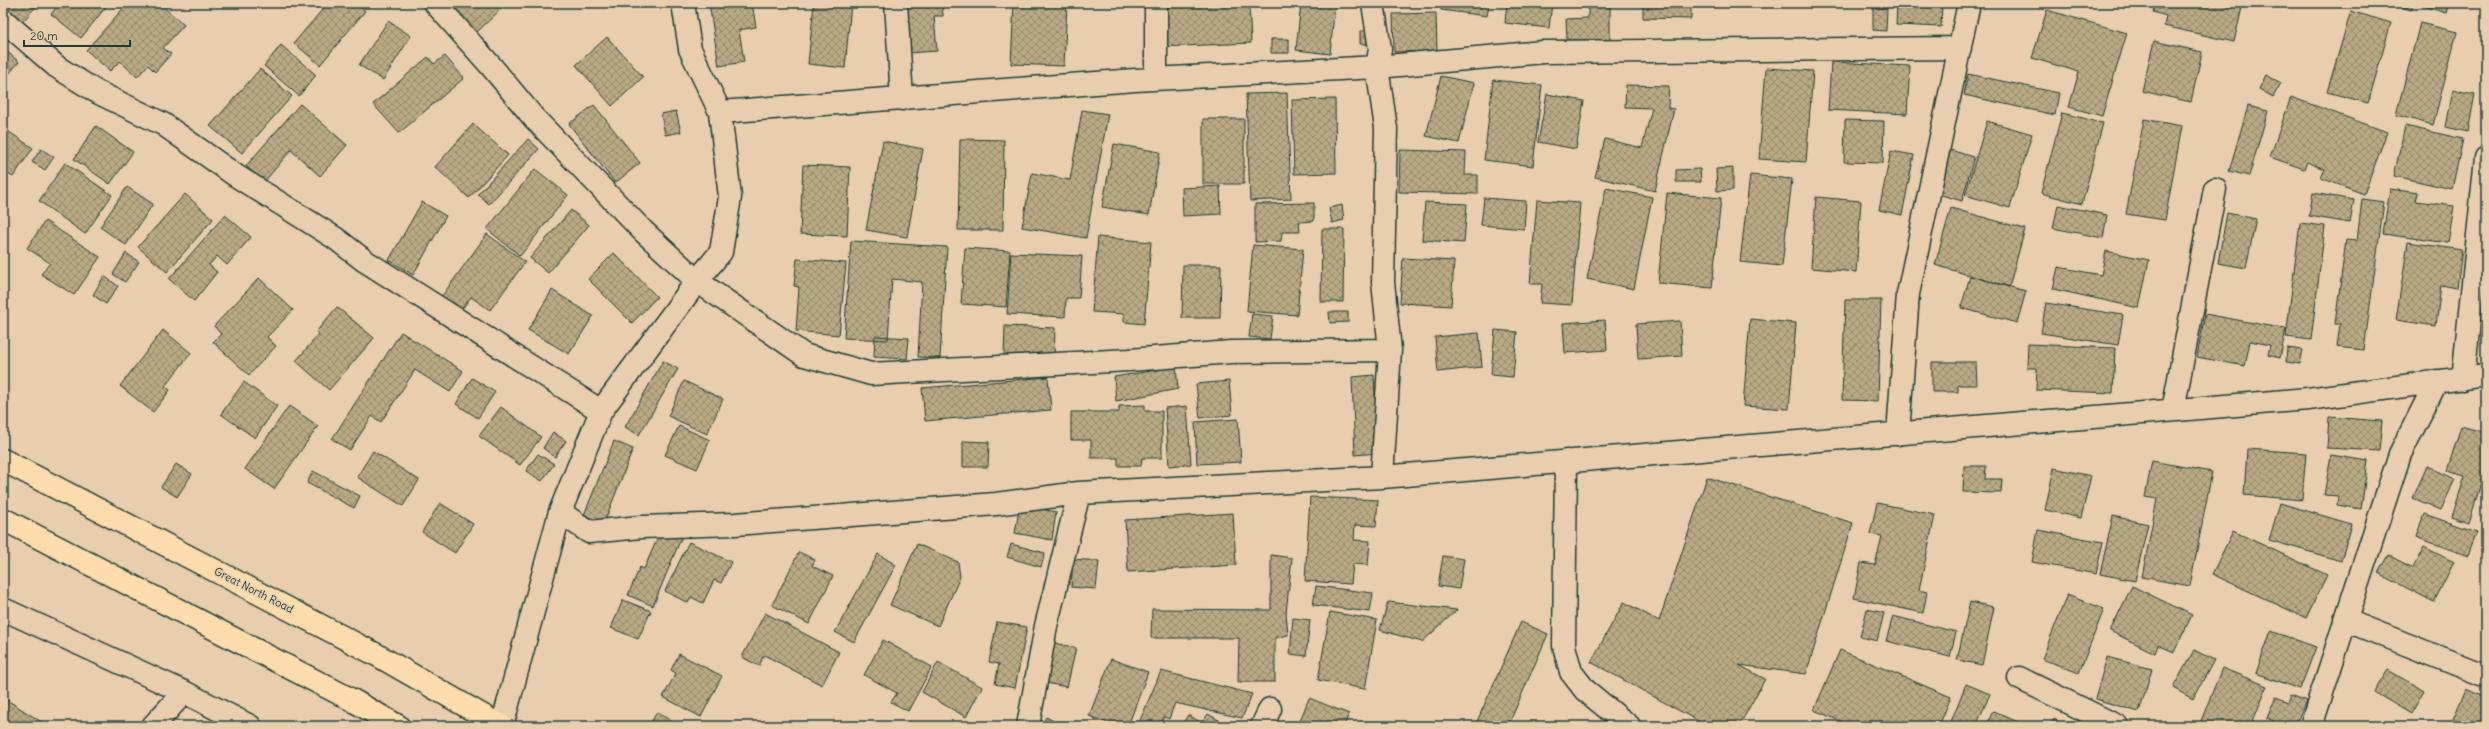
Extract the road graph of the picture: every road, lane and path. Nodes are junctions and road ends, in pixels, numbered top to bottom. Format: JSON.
{"nodes":[{"id":1,"x":435,"y":3,"type":"edge"},
{"id":2,"x":683,"y":3,"type":"edge"},
{"id":3,"x":896,"y":3,"type":"edge"},
{"id":4,"x":1156,"y":3,"type":"edge"},
{"id":5,"x":1373,"y":3,"type":"edge"},
{"id":6,"x":1969,"y":3,"type":"edge"},
{"id":7,"x":3,"y":20,"type":"edge"},
{"id":8,"x":1960,"y":48,"type":"junction"},
{"id":9,"x":1377,"y":67,"type":"junction"},
{"id":10,"x":1156,"y":79,"type":"junction"},
{"id":11,"x":902,"y":99,"type":"junction"},
{"id":12,"x":720,"y":112,"type":"junction"},
{"id":13,"x":2486,"y":158,"type":"edge"},
{"id":14,"x":2215,"y":189,"type":"dead end"},
{"id":15,"x":697,"y":281,"type":"junction"},
{"id":16,"x":1390,"y":350,"type":"junction"},
{"id":17,"x":2486,"y":375,"type":"edge"},
{"id":18,"x":2463,"y":378,"type":"junction"},
{"id":19,"x":2437,"y":380,"type":"junction"},
{"id":20,"x":2173,"y":410,"type":"junction"},
{"id":21,"x":601,"y":412,"type":"junction"},
{"id":22,"x":1898,"y":434,"type":"junction"},
{"id":23,"x":3,"y":460,"type":"edge"},
{"id":24,"x":1566,"y":461,"type":"junction"},
{"id":25,"x":1382,"y":477,"type":"junction"},
{"id":26,"x":1079,"y":493,"type":"junction"},
{"id":27,"x":560,"y":512,"type":"junction"},
{"id":28,"x":3,"y":519,"type":"edge"},
{"id":29,"x":3,"y":609,"type":"edge"},
{"id":30,"x":2345,"y":620,"type":"junction"},
{"id":31,"x":2486,"y":676,"type":"edge"},
{"id":32,"x":2019,"y":678,"type":"dead end"},
{"id":33,"x":184,"y":692,"type":"junction"},
{"id":34,"x":153,"y":726,"type":"edge"},
{"id":35,"x":250,"y":726,"type":"edge"},
{"id":36,"x":398,"y":726,"type":"edge"},
{"id":37,"x":501,"y":726,"type":"edge"},
{"id":38,"x":1028,"y":726,"type":"edge"},
{"id":39,"x":1629,"y":726,"type":"edge"},
{"id":40,"x":2118,"y":726,"type":"edge"},
{"id":41,"x":2311,"y":726,"type":"edge"}],
"edges":[{"from":1,"to":15,"type":"street"},
{"from":2,"to":12,"type":"street"},
{"from":3,"to":11,"type":"street"},
{"from":4,"to":10,"type":"street"},
{"from":5,"to":9,"type":"street"},
{"from":6,"to":8,"type":"street"},
{"from":7,"to":21,"type":"street"},
{"from":8,"to":9,"type":"street"},
{"from":8,"to":22,"type":"street"},
{"from":9,"to":10,"type":"street"},
{"from":9,"to":16,"type":"street"},
{"from":10,"to":11,"type":"street"},
{"from":11,"to":12,"type":"street"},
{"from":12,"to":15,"type":"street"},
{"from":13,"to":18,"type":"street"},
{"from":14,"to":20,"type":"street"},
{"from":15,"to":16,"type":"street"},
{"from":15,"to":21,"type":"street"},
{"from":16,"to":25,"type":"street"},
{"from":17,"to":18,"type":"street"},
{"from":18,"to":19,"type":"street"},
{"from":19,"to":20,"type":"street"},
{"from":19,"to":30,"type":"street"},
{"from":20,"to":22,"type":"street"},
{"from":21,"to":27,"type":"street"},
{"from":22,"to":24,"type":"street"},
{"from":23,"to":37,"type":"main road","name":"Great North Road"},
{"from":24,"to":25,"type":"street"},
{"from":24,"to":39,"type":"street"},
{"from":25,"to":26,"type":"street"},
{"from":26,"to":27,"type":"street"},
{"from":26,"to":38,"type":"street"},
{"from":27,"to":37,"type":"street"},
{"from":28,"to":36,"type":"main road"},
{"from":29,"to":33,"type":"street"},
{"from":30,"to":31,"type":"street"},
{"from":30,"to":41,"type":"street"},
{"from":32,"to":40,"type":"street"},
{"from":33,"to":34,"type":"street"},
{"from":33,"to":35,"type":"street"}]}
